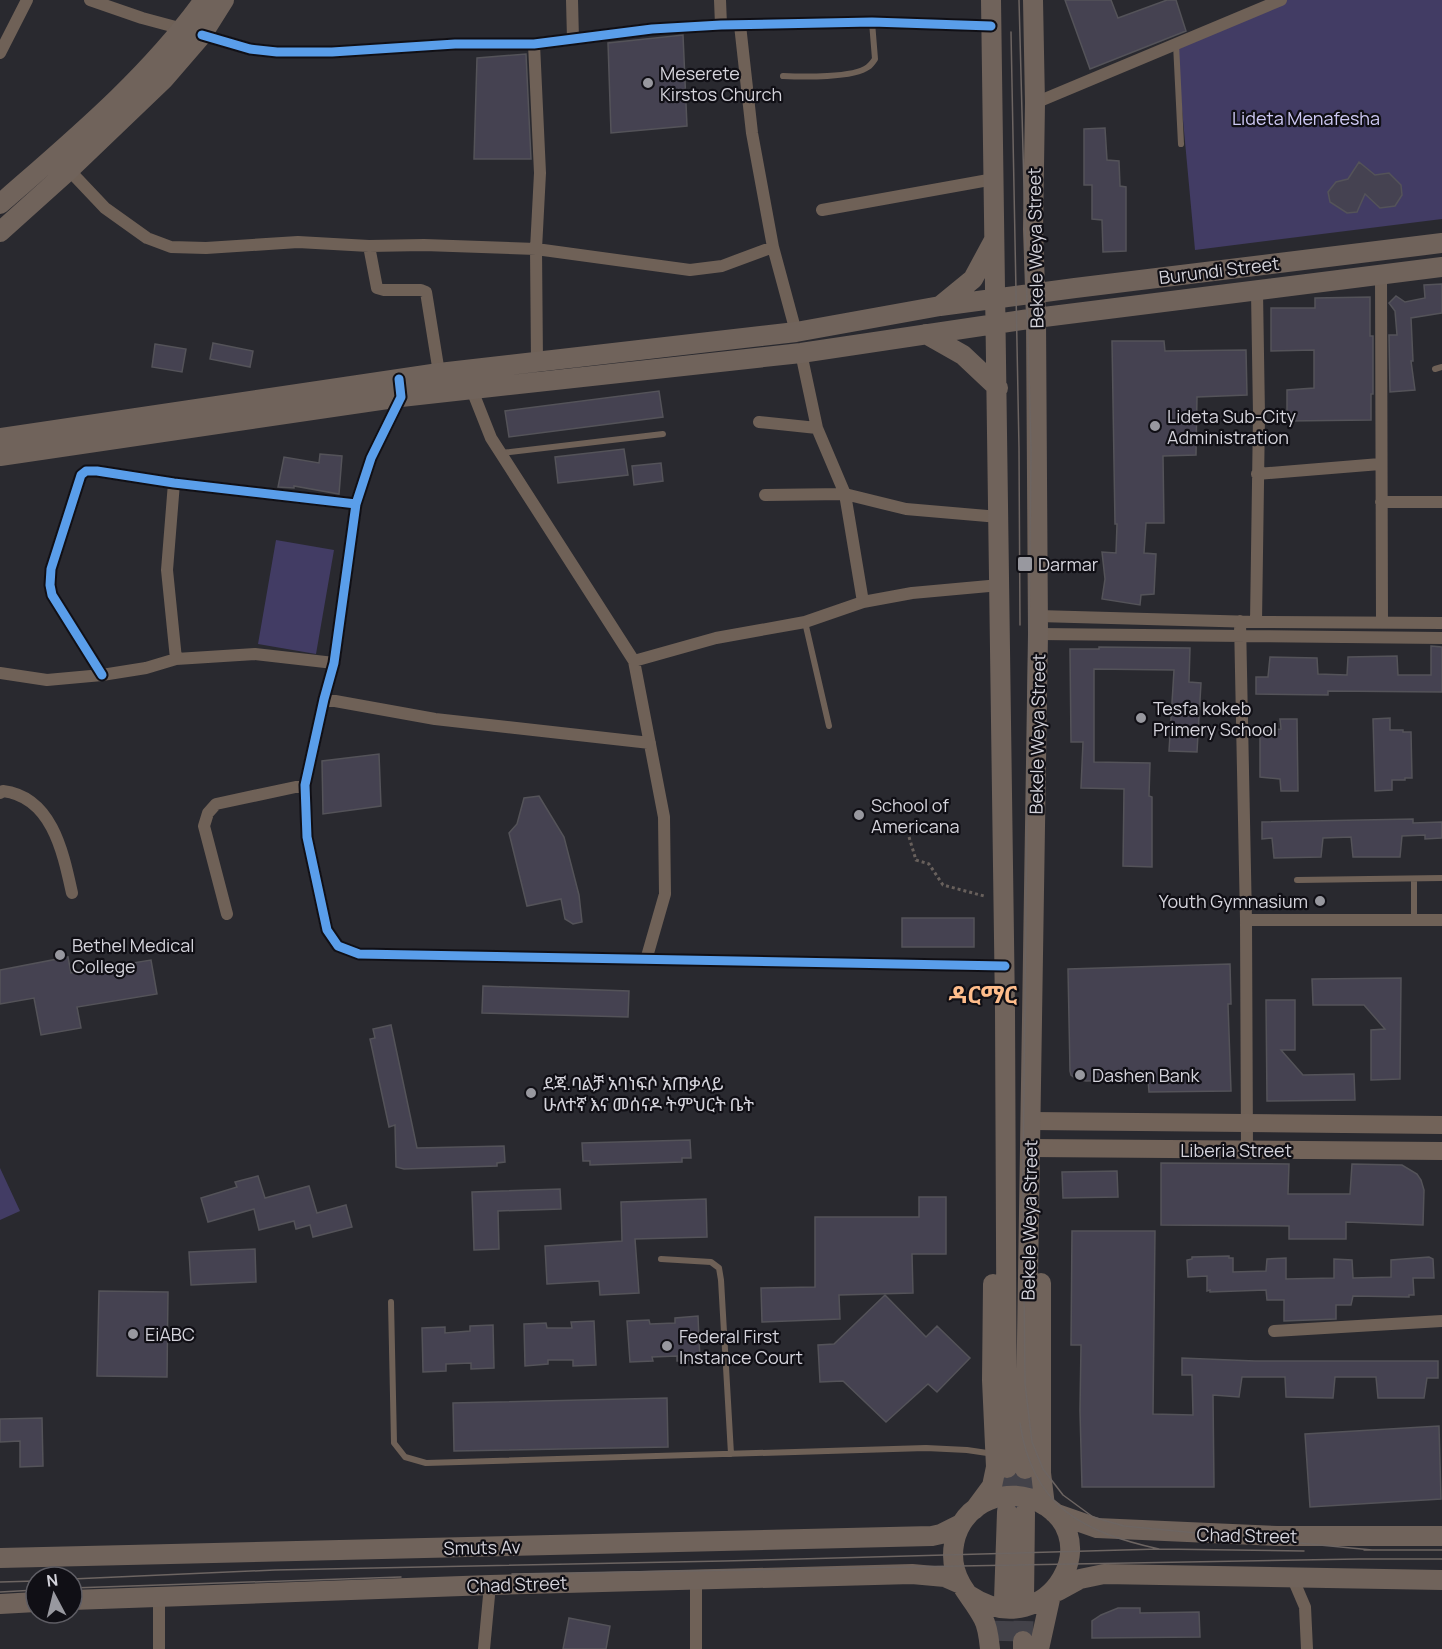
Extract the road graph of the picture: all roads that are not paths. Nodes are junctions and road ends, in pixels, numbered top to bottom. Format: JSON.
{"nodes":[{"id":1,"x":27,"y":0,"type":"edge"},
{"id":2,"x":90,"y":0,"type":"edge"},
{"id":3,"x":204,"y":0,"type":"edge"},
{"id":4,"x":224,"y":0,"type":"edge"},
{"id":5,"x":572,"y":0,"type":"edge"},
{"id":6,"x":720,"y":0,"type":"edge"},
{"id":7,"x":992,"y":0,"type":"edge"},
{"id":8,"x":1033,"y":0,"type":"edge"},
{"id":9,"x":1281,"y":0,"type":"edge"},
{"id":10,"x":872,"y":22,"type":"junction"},
{"id":11,"x":721,"y":25,"type":"junction"},
{"id":12,"x":740,"y":25,"type":"junction"},
{"id":13,"x":991,"y":26,"type":"junction"},
{"id":14,"x":192,"y":32,"type":"junction"},
{"id":15,"x":573,"y":39,"type":"junction"},
{"id":16,"x":534,"y":44,"type":"junction"},
{"id":17,"x":1176,"y":44,"type":"junction"},
{"id":18,"x":0,"y":53,"type":"edge"},
{"id":19,"x":783,"y":76,"type":"dead end"},
{"id":20,"x":1035,"y":103,"type":"junction"},
{"id":21,"x":1180,"y":144,"type":"dead end"},
{"id":22,"x":69,"y":170,"type":"junction"},
{"id":23,"x":994,"y":179,"type":"junction"},
{"id":24,"x":0,"y":204,"type":"edge"},
{"id":25,"x":822,"y":210,"type":"dead end"},
{"id":26,"x":0,"y":232,"type":"edge"},
{"id":27,"x":995,"y":238,"type":"junction"},
{"id":28,"x":1442,"y":243,"type":"edge"},
{"id":29,"x":369,"y":246,"type":"junction"},
{"id":30,"x":773,"y":247,"type":"junction"},
{"id":31,"x":536,"y":249,"type":"junction"},
{"id":32,"x":1442,"y":267,"type":"edge"},
{"id":33,"x":1381,"y":275,"type":"junction"},
{"id":34,"x":1257,"y":292,"type":"junction"},
{"id":35,"x":1035,"y":293,"type":"junction"},
{"id":36,"x":996,"y":299,"type":"junction"},
{"id":37,"x":940,"y":306,"type":"junction"},
{"id":38,"x":1036,"y":318,"type":"junction"},
{"id":39,"x":997,"y":324,"type":"junction"},
{"id":40,"x":796,"y":332,"type":"junction"},
{"id":41,"x":926,"y":334,"type":"junction"},
{"id":42,"x":801,"y":353,"type":"junction"},
{"id":43,"x":537,"y":362,"type":"junction"},
{"id":44,"x":1442,"y":367,"type":"edge"},
{"id":45,"x":1435,"y":369,"type":"dead end"},
{"id":46,"x":440,"y":373,"type":"junction"},
{"id":47,"x":400,"y":388,"type":"junction"},
{"id":48,"x":998,"y":388,"type":"junction"},
{"id":49,"x":472,"y":390,"type":"junction"},
{"id":50,"x":441,"y":393,"type":"junction"},
{"id":51,"x":759,"y":422,"type":"dead end"},
{"id":52,"x":817,"y":428,"type":"junction"},
{"id":53,"x":663,"y":434,"type":"dead end"},
{"id":54,"x":0,"y":438,"type":"edge"},
{"id":55,"x":501,"y":453,"type":"junction"},
{"id":56,"x":0,"y":456,"type":"edge"},
{"id":57,"x":1380,"y":464,"type":"junction"},
{"id":58,"x":1257,"y":474,"type":"junction"},
{"id":59,"x":174,"y":483,"type":"junction"},
{"id":60,"x":845,"y":494,"type":"junction"},
{"id":61,"x":765,"y":495,"type":"dead end"},
{"id":62,"x":1381,"y":502,"type":"junction"},
{"id":63,"x":1442,"y":502,"type":"edge"},
{"id":64,"x":356,"y":504,"type":"junction"},
{"id":65,"x":999,"y":517,"type":"junction"},
{"id":66,"x":1000,"y":585,"type":"junction"},
{"id":67,"x":863,"y":602,"type":"junction"},
{"id":68,"x":1240,"y":621,"type":"junction"},
{"id":69,"x":805,"y":622,"type":"junction"},
{"id":70,"x":1256,"y":622,"type":"junction"},
{"id":71,"x":1382,"y":623,"type":"junction"},
{"id":72,"x":1442,"y":624,"type":"edge"},
{"id":73,"x":1038,"y":625,"type":"junction"},
{"id":74,"x":1240,"y":637,"type":"junction"},
{"id":75,"x":1442,"y":638,"type":"edge"},
{"id":76,"x":176,"y":659,"type":"junction"},
{"id":77,"x":634,"y":661,"type":"junction"},
{"id":78,"x":334,"y":663,"type":"junction"},
{"id":79,"x":0,"y":673,"type":"edge"},
{"id":80,"x":102,"y":675,"type":"junction"},
{"id":81,"x":324,"y":699,"type":"junction"},
{"id":82,"x":829,"y":726,"type":"dead end"},
{"id":83,"x":650,"y":743,"type":"junction"},
{"id":84,"x":305,"y":785,"type":"junction"},
{"id":85,"x":1,"y":790,"type":"edge"},
{"id":86,"x":1442,"y":878,"type":"edge"},
{"id":87,"x":1414,"y":879,"type":"junction"},
{"id":88,"x":1297,"y":880,"type":"dead end"},
{"id":89,"x":72,"y":893,"type":"dead end"},
{"id":90,"x":227,"y":914,"type":"dead end"},
{"id":91,"x":1414,"y":919,"type":"junction"},
{"id":92,"x":1246,"y":920,"type":"junction"},
{"id":93,"x":1442,"y":920,"type":"edge"},
{"id":94,"x":646,"y":960,"type":"junction"},
{"id":95,"x":1005,"y":966,"type":"junction"},
{"id":96,"x":1031,"y":1121,"type":"junction"},
{"id":97,"x":1246,"y":1124,"type":"junction"},
{"id":98,"x":1442,"y":1125,"type":"edge"},
{"id":99,"x":1030,"y":1148,"type":"junction"},
{"id":100,"x":1247,"y":1150,"type":"junction"},
{"id":101,"x":1442,"y":1151,"type":"edge"},
{"id":102,"x":1030,"y":1170,"type":"junction"},
{"id":103,"x":662,"y":1259,"type":"dead end"},
{"id":104,"x":391,"y":1302,"type":"dead end"},
{"id":105,"x":1442,"y":1322,"type":"edge"},
{"id":106,"x":1274,"y":1331,"type":"dead end"},
{"id":107,"x":731,"y":1454,"type":"junction"},
{"id":108,"x":1009,"y":1464,"type":"junction"},
{"id":109,"x":975,"y":1509,"type":"junction"},
{"id":110,"x":1050,"y":1510,"type":"junction"},
{"id":111,"x":961,"y":1524,"type":"junction"},
{"id":112,"x":1442,"y":1536,"type":"edge"},
{"id":113,"x":0,"y":1558,"type":"edge"},
{"id":114,"x":696,"y":1579,"type":"junction"},
{"id":115,"x":1293,"y":1579,"type":"junction"},
{"id":116,"x":1442,"y":1580,"type":"edge"},
{"id":117,"x":490,"y":1585,"type":"junction"},
{"id":118,"x":965,"y":1590,"type":"junction"},
{"id":119,"x":1054,"y":1595,"type":"junction"},
{"id":120,"x":159,"y":1597,"type":"junction"},
{"id":121,"x":84,"y":1600,"type":"edge"},
{"id":122,"x":1004,"y":1600,"type":"tunnel mouth"},
{"id":123,"x":1024,"y":1601,"type":"tunnel mouth"},
{"id":124,"x":24,"y":1603,"type":"edge"},
{"id":125,"x":0,"y":1604,"type":"edge"},
{"id":126,"x":999,"y":1646,"type":"edge"},
{"id":127,"x":1028,"y":1646,"type":"edge"},
{"id":128,"x":159,"y":1649,"type":"edge"},
{"id":129,"x":484,"y":1649,"type":"edge"},
{"id":130,"x":696,"y":1649,"type":"edge"},
{"id":131,"x":1307,"y":1649,"type":"edge"}],
"edges":[{"from":1,"to":18,"type":"street"},
{"from":2,"to":14,"type":"street"},
{"from":3,"to":14,"type":"main road"},
{"from":4,"to":14,"type":"main road"},
{"from":5,"to":15,"type":"street"},
{"from":6,"to":11,"type":"street"},
{"from":7,"to":13,"type":"main road","name":"Bekele Weya Street"},
{"from":8,"to":20,"type":"main road","name":"Bekele Weya Street"},
{"from":9,"to":17,"type":"street"},
{"from":10,"to":12,"type":"street"},
{"from":10,"to":13,"type":"street"},
{"from":10,"to":19,"type":"lane"},
{"from":11,"to":12,"type":"street"},
{"from":11,"to":15,"type":"street"},
{"from":12,"to":30,"type":"street"},
{"from":13,"to":23,"type":"main road","name":"Bekele Weya Street"},
{"from":14,"to":16,"type":"street"},
{"from":14,"to":22,"type":"main road"},
{"from":14,"to":24,"type":"main road"},
{"from":15,"to":16,"type":"street"},
{"from":16,"to":31,"type":"street"},
{"from":17,"to":20,"type":"street"},
{"from":17,"to":21,"type":"lane"},
{"from":20,"to":35,"type":"main road","name":"Bekele Weya Street"},
{"from":22,"to":26,"type":"main road"},
{"from":22,"to":29,"type":"street"},
{"from":23,"to":25,"type":"street"},
{"from":23,"to":27,"type":"main road","name":"Bekele Weya Street"},
{"from":27,"to":36,"type":"main road","name":"Bekele Weya Street"},
{"from":27,"to":37,"type":"main road"},
{"from":28,"to":35,"type":"main road","name":"Burundi Street"},
{"from":29,"to":31,"type":"street"},
{"from":29,"to":46,"type":"street"},
{"from":30,"to":31,"type":"street"},
{"from":30,"to":40,"type":"street"},
{"from":31,"to":43,"type":"street"},
{"from":32,"to":33,"type":"main road","name":"Burundi Street"},
{"from":33,"to":34,"type":"main road","name":"Burundi Street"},
{"from":33,"to":57,"type":"street"},
{"from":34,"to":38,"type":"main road","name":"Burundi Street"},
{"from":34,"to":58,"type":"street"},
{"from":35,"to":36,"type":"main road","name":"Burundi Street"},
{"from":35,"to":38,"type":"main road","name":"Bekele Weya Street"},
{"from":36,"to":37,"type":"main road","name":"Burundi Street"},
{"from":36,"to":39,"type":"main road","name":"Bekele Weya Street"},
{"from":37,"to":40,"type":"main road","name":"Burundi Street"},
{"from":38,"to":39,"type":"main road","name":"Burundi Street"},
{"from":38,"to":73,"type":"main road","name":"Bekele Weya Street"},
{"from":39,"to":41,"type":"main road","name":"Burundi Street"},
{"from":39,"to":48,"type":"main road","name":"Bekele Weya Street"},
{"from":40,"to":43,"type":"main road","name":"Burundi Street"},
{"from":41,"to":42,"type":"main road","name":"Burundi Street"},
{"from":41,"to":48,"type":"main road"},
{"from":42,"to":49,"type":"main road","name":"Burundi Street"},
{"from":42,"to":52,"type":"street"},
{"from":43,"to":46,"type":"main road","name":"Burundi Street"},
{"from":44,"to":45,"type":"lane"},
{"from":46,"to":47,"type":"main road","name":"Burundi Street"},
{"from":46,"to":50,"type":"street"},
{"from":47,"to":50,"type":"main road","name":"Burundi Street"},
{"from":47,"to":54,"type":"main road"},
{"from":47,"to":56,"type":"main road"},
{"from":47,"to":64,"type":"street"},
{"from":48,"to":65,"type":"main road","name":"Bekele Weya Street"},
{"from":49,"to":50,"type":"main road","name":"Burundi Street"},
{"from":49,"to":55,"type":"street"},
{"from":51,"to":52,"type":"street"},
{"from":52,"to":60,"type":"street"},
{"from":53,"to":55,"type":"lane"},
{"from":55,"to":77,"type":"street"},
{"from":57,"to":58,"type":"street"},
{"from":57,"to":62,"type":"street"},
{"from":58,"to":70,"type":"street"},
{"from":59,"to":64,"type":"street"},
{"from":59,"to":76,"type":"street"},
{"from":59,"to":80,"type":"street"},
{"from":60,"to":61,"type":"street"},
{"from":60,"to":65,"type":"street"},
{"from":60,"to":67,"type":"street"},
{"from":62,"to":63,"type":"street"},
{"from":62,"to":71,"type":"street"},
{"from":64,"to":78,"type":"street"},
{"from":65,"to":66,"type":"main road","name":"Bekele Weya Street"},
{"from":66,"to":67,"type":"street"},
{"from":66,"to":95,"type":"main road","name":"Bekele Weya Street"},
{"from":67,"to":69,"type":"street"},
{"from":68,"to":70,"type":"street"},
{"from":68,"to":73,"type":"street"},
{"from":68,"to":74,"type":"street"},
{"from":69,"to":77,"type":"street"},
{"from":69,"to":82,"type":"lane"},
{"from":70,"to":71,"type":"street"},
{"from":71,"to":72,"type":"street"},
{"from":73,"to":74,"type":"street"},
{"from":73,"to":96,"type":"main road","name":"Bekele Weya Street"},
{"from":74,"to":75,"type":"street"},
{"from":74,"to":92,"type":"street"},
{"from":76,"to":78,"type":"street"},
{"from":76,"to":80,"type":"street"},
{"from":77,"to":83,"type":"street"},
{"from":78,"to":81,"type":"street"},
{"from":79,"to":80,"type":"street"},
{"from":81,"to":83,"type":"street"},
{"from":81,"to":84,"type":"street"},
{"from":83,"to":94,"type":"street"},
{"from":84,"to":90,"type":"street"},
{"from":84,"to":94,"type":"street"},
{"from":85,"to":89,"type":"street"},
{"from":86,"to":87,"type":"lane"},
{"from":87,"to":88,"type":"lane"},
{"from":87,"to":91,"type":"lane"},
{"from":91,"to":92,"type":"street"},
{"from":91,"to":93,"type":"street"},
{"from":92,"to":97,"type":"street"},
{"from":94,"to":95,"type":"street"},
{"from":95,"to":108,"type":"main road","name":"Bekele Weya Street"},
{"from":96,"to":97,"type":"street","name":"Liberia Street"},
{"from":96,"to":99,"type":"main road","name":"Bekele Weya Street"},
{"from":97,"to":98,"type":"street","name":"Liberia Street"},
{"from":97,"to":100,"type":"street"},
{"from":99,"to":100,"type":"street","name":"Liberia Street"},
{"from":99,"to":102,"type":"main road","name":"Bekele Weya Street"},
{"from":100,"to":101,"type":"street","name":"Liberia Street"},
{"from":102,"to":108,"type":"main road","name":"Bekele Weya Street"},
{"from":102,"to":110,"type":"main road"},
{"from":103,"to":107,"type":"lane"},
{"from":104,"to":107,"type":"lane"},
{"from":105,"to":106,"type":"street"},
{"from":107,"to":108,"type":"lane"},
{"from":108,"to":109,"type":"main road"},
{"from":109,"to":110,"type":"main road"},
{"from":109,"to":111,"type":"main road"},
{"from":110,"to":112,"type":"main road","name":"Chad Street"},
{"from":110,"to":119,"type":"main road"},
{"from":111,"to":113,"type":"main road","name":"Smuts Av"},
{"from":111,"to":118,"type":"main road"},
{"from":114,"to":117,"type":"main road","name":"Chad Street"},
{"from":114,"to":118,"type":"main road","name":"Chad Street"},
{"from":114,"to":130,"type":"street"},
{"from":115,"to":116,"type":"main road"},
{"from":115,"to":119,"type":"main road"},
{"from":115,"to":131,"type":"street"},
{"from":117,"to":120,"type":"main road","name":"Chad Street"},
{"from":117,"to":129,"type":"street"},
{"from":118,"to":119,"type":"main road"},
{"from":118,"to":126,"type":"main road"},
{"from":119,"to":127,"type":"main road"},
{"from":120,"to":121,"type":"main road","name":"Chad Street"},
{"from":120,"to":128,"type":"street"},
{"from":122,"to":123,"type":"main road"},
{"from":124,"to":125,"type":"main road"}]}
